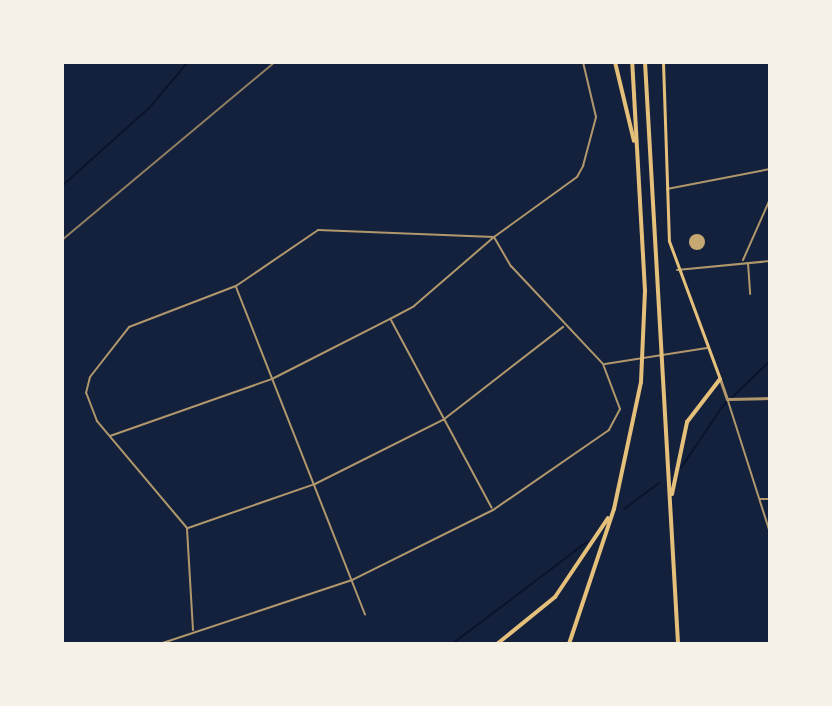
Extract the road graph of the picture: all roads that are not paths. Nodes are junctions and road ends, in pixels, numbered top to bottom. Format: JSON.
{"nodes":[{"id":1,"x":583,"y":62,"type":"edge"},
{"id":2,"x":615,"y":62,"type":"edge"},
{"id":3,"x":632,"y":62,"type":"edge"},
{"id":4,"x":645,"y":62,"type":"edge"},
{"id":5,"x":663,"y":62,"type":"edge"},
{"id":6,"x":637,"y":152,"type":"junction"},
{"id":7,"x":770,"y":169,"type":"edge"},
{"id":8,"x":666,"y":189,"type":"junction"},
{"id":9,"x":770,"y":199,"type":"edge"},
{"id":10,"x":494,"y":237,"type":"junction"},
{"id":11,"x":770,"y":261,"type":"edge"},
{"id":12,"x":742,"y":262,"type":"junction"},
{"id":13,"x":748,"y":262,"type":"junction"},
{"id":14,"x":677,"y":270,"type":"junction"},
{"id":15,"x":236,"y":286,"type":"junction"},
{"id":16,"x":750,"y":294,"type":"dead end"},
{"id":17,"x":390,"y":319,"type":"junction"},
{"id":18,"x":565,"y":326,"type":"junction"},
{"id":19,"x":707,"y":348,"type":"junction"},
{"id":20,"x":603,"y":364,"type":"junction"},
{"id":21,"x":272,"y":379,"type":"junction"},
{"id":22,"x":720,"y":379,"type":"junction"},
{"id":23,"x":770,"y":398,"type":"edge"},
{"id":24,"x":727,"y":399,"type":"junction"},
{"id":25,"x":443,"y":420,"type":"junction"},
{"id":26,"x":110,"y":436,"type":"junction"},
{"id":27,"x":315,"y":484,"type":"junction"},
{"id":28,"x":759,"y":499,"type":"junction"},
{"id":29,"x":770,"y":499,"type":"edge"},
{"id":30,"x":670,"y":504,"type":"junction"},
{"id":31,"x":614,"y":509,"type":"junction"},
{"id":32,"x":493,"y":510,"type":"junction"},
{"id":33,"x":187,"y":528,"type":"junction"},
{"id":34,"x":770,"y":533,"type":"edge"},
{"id":35,"x":352,"y":580,"type":"junction"},
{"id":36,"x":365,"y":614,"type":"dead end"},
{"id":37,"x":193,"y":631,"type":"junction"},
{"id":38,"x":160,"y":644,"type":"edge"},
{"id":39,"x":497,"y":644,"type":"edge"},
{"id":40,"x":569,"y":644,"type":"edge"},
{"id":41,"x":678,"y":644,"type":"edge"}],
"edges":[{"from":1,"to":10,"type":"street"},
{"from":2,"to":6,"type":"highway"},
{"from":3,"to":6,"type":"highway"},
{"from":4,"to":30,"type":"highway"},
{"from":5,"to":8,"type":"main road"},
{"from":6,"to":31,"type":"highway"},
{"from":7,"to":8,"type":"street"},
{"from":8,"to":14,"type":"main road"},
{"from":9,"to":12,"type":"street"},
{"from":10,"to":15,"type":"street"},
{"from":10,"to":17,"type":"street"},
{"from":10,"to":18,"type":"street"},
{"from":11,"to":13,"type":"street"},
{"from":12,"to":13,"type":"street"},
{"from":12,"to":14,"type":"street"},
{"from":13,"to":16,"type":"street"},
{"from":14,"to":19,"type":"main road"},
{"from":15,"to":21,"type":"street"},
{"from":15,"to":26,"type":"street"},
{"from":17,"to":21,"type":"street"},
{"from":17,"to":25,"type":"street"},
{"from":18,"to":20,"type":"street"},
{"from":18,"to":25,"type":"street"},
{"from":19,"to":20,"type":"street"},
{"from":19,"to":22,"type":"main road"},
{"from":20,"to":32,"type":"street"},
{"from":21,"to":26,"type":"street"},
{"from":21,"to":27,"type":"street"},
{"from":22,"to":24,"type":"street"},
{"from":22,"to":30,"type":"highway"},
{"from":23,"to":24,"type":"street"},
{"from":24,"to":28,"type":"street"},
{"from":25,"to":27,"type":"street"},
{"from":25,"to":32,"type":"street"},
{"from":26,"to":33,"type":"street"},
{"from":27,"to":33,"type":"street"},
{"from":27,"to":35,"type":"street"},
{"from":28,"to":29,"type":"street"},
{"from":28,"to":34,"type":"street"},
{"from":30,"to":41,"type":"highway"},
{"from":31,"to":39,"type":"highway"},
{"from":31,"to":40,"type":"highway"},
{"from":32,"to":35,"type":"street"},
{"from":33,"to":37,"type":"street"},
{"from":35,"to":36,"type":"street"},
{"from":35,"to":37,"type":"street"},
{"from":37,"to":38,"type":"street"}]}
